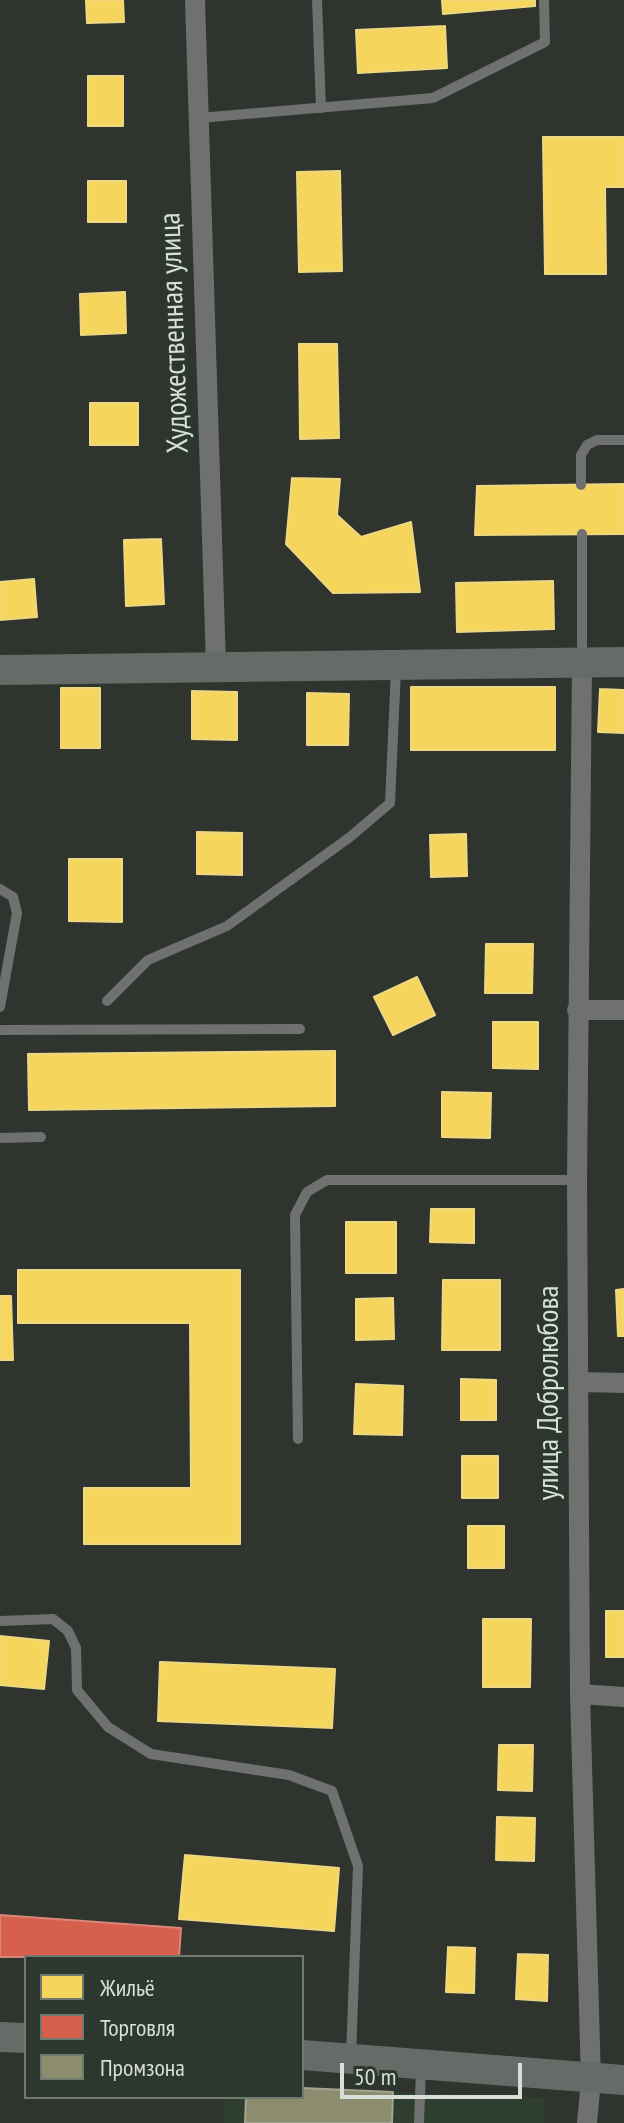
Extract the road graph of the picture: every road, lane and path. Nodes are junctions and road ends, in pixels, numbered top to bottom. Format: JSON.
{"nodes":[{"id":1,"x":195,"y":0,"type":"edge"},
{"id":2,"x":317,"y":0,"type":"edge"},
{"id":3,"x":544,"y":0,"type":"edge"},
{"id":4,"x":321,"y":108,"type":"junction"},
{"id":5,"x":199,"y":118,"type":"junction"},
{"id":6,"x":624,"y":440,"type":"edge"},
{"id":7,"x":581,"y":485,"type":"dead end"},
{"id":8,"x":582,"y":534,"type":"dead end"},
{"id":9,"x":582,"y":662,"type":"junction"},
{"id":10,"x":624,"y":662,"type":"edge"},
{"id":11,"x":396,"y":663,"type":"junction"},
{"id":12,"x":216,"y":665,"type":"junction"},
{"id":13,"x":0,"y":670,"type":"edge"},
{"id":14,"x":0,"y":889,"type":"edge"},
{"id":15,"x":107,"y":1001,"type":"dead end"},
{"id":16,"x":0,"y":1007,"type":"edge"},
{"id":17,"x":577,"y":1010,"type":"junction"},
{"id":18,"x":624,"y":1010,"type":"edge"},
{"id":19,"x":300,"y":1029,"type":"dead end"},
{"id":20,"x":0,"y":1030,"type":"edge"},
{"id":21,"x":41,"y":1137,"type":"dead end"},
{"id":22,"x":0,"y":1138,"type":"edge"},
{"id":23,"x":577,"y":1180,"type":"junction"},
{"id":24,"x":580,"y":1382,"type":"junction"},
{"id":25,"x":624,"y":1383,"type":"edge"},
{"id":26,"x":298,"y":1439,"type":"dead end"},
{"id":27,"x":0,"y":1621,"type":"edge"},
{"id":28,"x":580,"y":1694,"type":"junction"},
{"id":29,"x":624,"y":1697,"type":"edge"},
{"id":30,"x":0,"y":2037,"type":"edge"},
{"id":31,"x":24,"y":2038,"type":"edge"},
{"id":32,"x":304,"y":2055,"type":"edge"},
{"id":33,"x":351,"y":2058,"type":"junction"},
{"id":34,"x":421,"y":2065,"type":"junction"},
{"id":35,"x":591,"y":2080,"type":"junction"},
{"id":36,"x":624,"y":2080,"type":"edge"},
{"id":37,"x":419,"y":2123,"type":"edge"},
{"id":38,"x":587,"y":2123,"type":"edge"}],
"edges":[{"from":1,"to":5,"type":"street","name":"Художественная улица"},
{"from":2,"to":4,"type":"lane"},
{"from":3,"to":4,"type":"lane"},
{"from":4,"to":5,"type":"lane"},
{"from":5,"to":12,"type":"street","name":"Художественная улица"},
{"from":6,"to":7,"type":"lane"},
{"from":8,"to":9,"type":"lane"},
{"from":9,"to":10,"type":"street"},
{"from":9,"to":11,"type":"street"},
{"from":9,"to":17,"type":"street","name":"улица Добролюбова"},
{"from":11,"to":12,"type":"street"},
{"from":11,"to":15,"type":"lane"},
{"from":12,"to":13,"type":"street"},
{"from":14,"to":16,"type":"lane"},
{"from":17,"to":18,"type":"street"},
{"from":17,"to":23,"type":"street","name":"улица Добролюбова"},
{"from":19,"to":20,"type":"lane"},
{"from":21,"to":22,"type":"lane"},
{"from":23,"to":24,"type":"street","name":"улица Добролюбова"},
{"from":23,"to":26,"type":"lane"},
{"from":24,"to":25,"type":"street"},
{"from":24,"to":28,"type":"street","name":"улица Добролюбова"},
{"from":27,"to":33,"type":"lane"},
{"from":28,"to":29,"type":"street"},
{"from":28,"to":35,"type":"street","name":"улица Добролюбова"},
{"from":30,"to":31,"type":"street"},
{"from":32,"to":33,"type":"street"},
{"from":33,"to":34,"type":"street"},
{"from":34,"to":35,"type":"street"},
{"from":34,"to":37,"type":"lane"},
{"from":35,"to":36,"type":"street"},
{"from":35,"to":38,"type":"street","name":"улица Добролюбова"}]}
